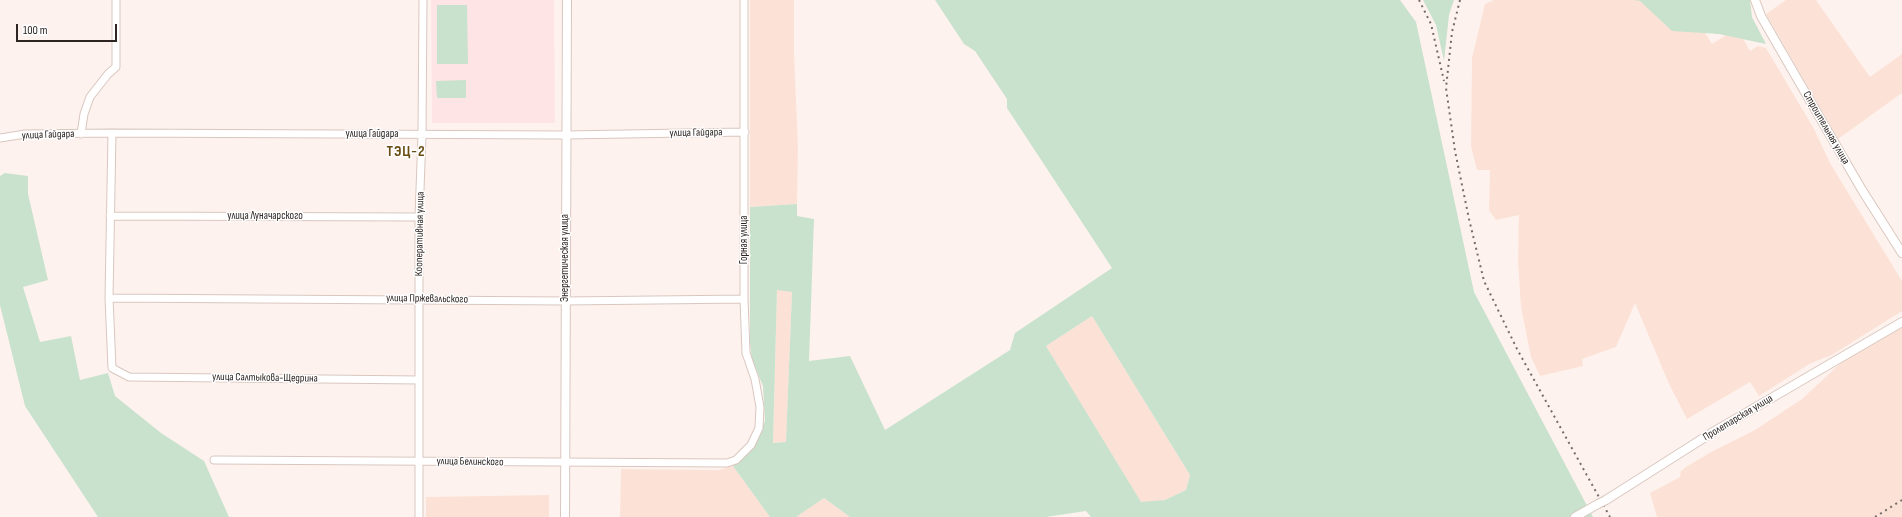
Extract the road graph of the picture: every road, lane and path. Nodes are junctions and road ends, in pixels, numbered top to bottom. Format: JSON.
{"nodes":[{"id":1,"x":116,"y":0,"type":"edge"},
{"id":2,"x":423,"y":0,"type":"edge"},
{"id":3,"x":567,"y":0,"type":"edge"},
{"id":4,"x":744,"y":0,"type":"edge"},
{"id":5,"x":1755,"y":0,"type":"edge"},
{"id":6,"x":745,"y":132,"type":"junction"},
{"id":7,"x":112,"y":133,"type":"junction"},
{"id":8,"x":81,"y":134,"type":"junction"},
{"id":9,"x":422,"y":135,"type":"junction"},
{"id":10,"x":565,"y":135,"type":"junction"},
{"id":11,"x":0,"y":138,"type":"edge"},
{"id":12,"x":110,"y":216,"type":"junction"},
{"id":13,"x":419,"y":217,"type":"junction"},
{"id":14,"x":1902,"y":253,"type":"edge"},
{"id":15,"x":109,"y":298,"type":"junction"},
{"id":16,"x":419,"y":299,"type":"junction"},
{"id":17,"x":744,"y":299,"type":"junction"},
{"id":18,"x":565,"y":301,"type":"junction"},
{"id":19,"x":1902,"y":322,"type":"edge"},
{"id":20,"x":419,"y":380,"type":"junction"},
{"id":21,"x":214,"y":460,"type":"dead end"},
{"id":22,"x":419,"y":461,"type":"junction"},
{"id":23,"x":565,"y":463,"type":"junction"},
{"id":24,"x":727,"y":463,"type":"joint"},
{"id":25,"x":419,"y":517,"type":"edge"},
{"id":26,"x":565,"y":517,"type":"edge"},
{"id":27,"x":1575,"y":517,"type":"edge"}],
"edges":[{"from":1,"to":8,"type":"street"},
{"from":2,"to":9,"type":"street","name":"Кооперативная улица"},
{"from":3,"to":10,"type":"street","name":"Энергетическая улица"},
{"from":4,"to":6,"type":"street","name":"Горная улица"},
{"from":5,"to":14,"type":"street","name":"Строительная улица"},
{"from":6,"to":10,"type":"street","name":"улица Гайдара"},
{"from":6,"to":17,"type":"street","name":"Горная улица"},
{"from":7,"to":8,"type":"street","name":"улица Гайдара"},
{"from":7,"to":9,"type":"street","name":"улица Гайдара"},
{"from":7,"to":12,"type":"street"},
{"from":8,"to":11,"type":"street","name":"улица Гайдара"},
{"from":9,"to":10,"type":"street","name":"улица Гайдара"},
{"from":9,"to":13,"type":"street","name":"Кооперативная улица"},
{"from":10,"to":18,"type":"street","name":"Энергетическая улица"},
{"from":12,"to":13,"type":"street","name":"улица Луначарского"},
{"from":12,"to":15,"type":"street"},
{"from":13,"to":16,"type":"street","name":"Кооперативная улица"},
{"from":15,"to":16,"type":"street","name":"улица Пржевальского"},
{"from":15,"to":20,"type":"street","name":"улица Салтыкова-Щедрина"},
{"from":16,"to":18,"type":"street","name":"улица Пржевальского"},
{"from":16,"to":20,"type":"street","name":"Кооперативная улица"},
{"from":17,"to":18,"type":"street","name":"улица Пржевальского"},
{"from":17,"to":24,"type":"street","name":"Горная улица"},
{"from":18,"to":23,"type":"street","name":"Энергетическая улица"},
{"from":19,"to":27,"type":"street","name":"Пролетарская улица","bridge":true},
{"from":20,"to":22,"type":"street","name":"Кооперативная улица"},
{"from":21,"to":22,"type":"street","name":"улица Белинского"},
{"from":22,"to":23,"type":"street","name":"улица Белинского"},
{"from":22,"to":25,"type":"street","name":"Кооперативная улица"},
{"from":23,"to":24,"type":"street","name":"улица Белинского"},
{"from":23,"to":26,"type":"street","name":"Энергетическая улица"}]}
